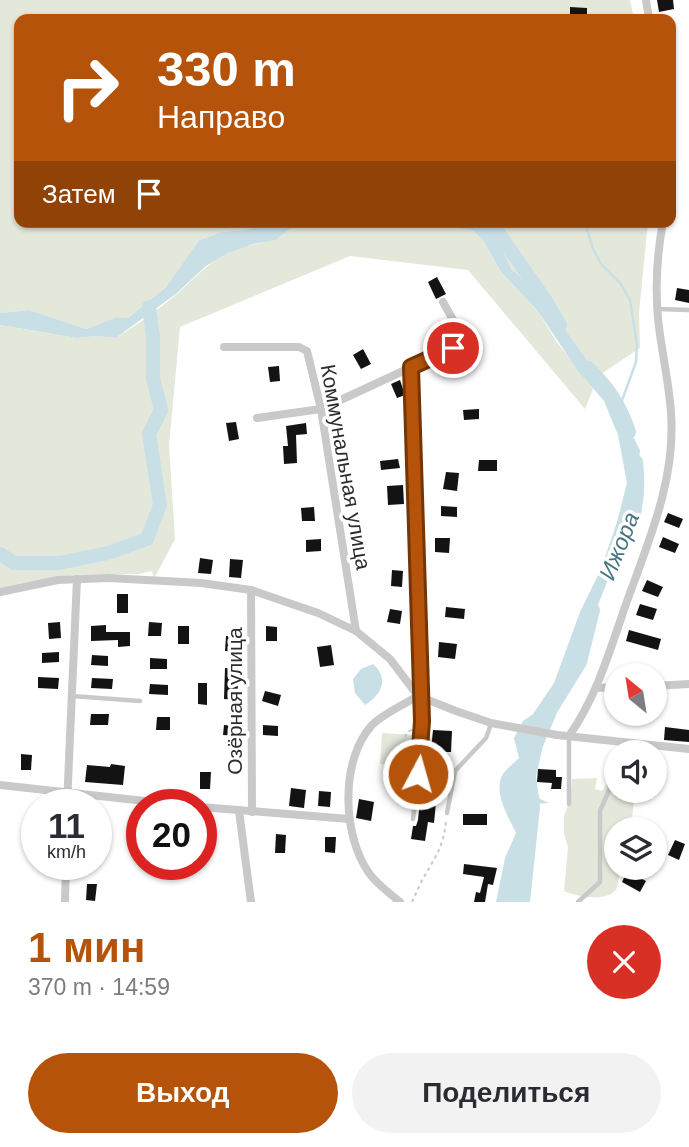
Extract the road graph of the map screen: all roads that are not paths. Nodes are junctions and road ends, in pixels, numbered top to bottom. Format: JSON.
{"nodes":[{"id":1,"x":662,"y":228,"type":"edge"},
{"id":2,"x":443,"y":302,"type":"dead end"},
{"id":3,"x":657,"y":309,"type":"junction"},
{"id":4,"x":689,"y":310,"type":"edge"},
{"id":5,"x":224,"y":347,"type":"dead end"},
{"id":6,"x":411,"y":367,"type":"junction"},
{"id":7,"x":321,"y":409,"type":"junction"},
{"id":8,"x":257,"y":418,"type":"dead end"},
{"id":9,"x":77,"y":579,"type":"junction"},
{"id":10,"x":251,"y":590,"type":"junction"},
{"id":11,"x":0,"y":592,"type":"edge"},
{"id":12,"x":356,"y":631,"type":"junction"},
{"id":13,"x":689,"y":684,"type":"edge"},
{"id":14,"x":667,"y":685,"type":"edge"},
{"id":15,"x":597,"y":688,"type":"junction"},
{"id":16,"x":604,"y":688,"type":"edge"},
{"id":17,"x":72,"y":696,"type":"junction"},
{"id":18,"x":420,"y":698,"type":"junction"},
{"id":19,"x":140,"y":701,"type":"dead end"},
{"id":20,"x":491,"y":723,"type":"junction"},
{"id":21,"x":569,"y":736,"type":"junction"},
{"id":22,"x":606,"y":740,"type":"edge"},
{"id":23,"x":667,"y":747,"type":"edge"},
{"id":24,"x":689,"y":749,"type":"edge"},
{"id":25,"x":0,"y":786,"type":"edge"},
{"id":26,"x":29,"y":789,"type":"edge"},
{"id":27,"x":68,"y":789,"type":"edge"},
{"id":28,"x":604,"y":802,"type":"edge"},
{"id":29,"x":569,"y":804,"type":"dead end"},
{"id":30,"x":217,"y":809,"type":"edge"},
{"id":31,"x":239,"y":811,"type":"junction"},
{"id":32,"x":252,"y":812,"type":"junction"},
{"id":33,"x":447,"y":813,"type":"road end"},
{"id":34,"x":349,"y":819,"type":"junction"},
{"id":35,"x":413,"y":819,"type":"dead end"},
{"id":36,"x":66,"y":880,"type":"edge"},
{"id":37,"x":65,"y":902,"type":"edge"},
{"id":38,"x":251,"y":902,"type":"edge"},
{"id":39,"x":400,"y":902,"type":"edge"},
{"id":40,"x":578,"y":902,"type":"edge"}],
"edges":[{"from":1,"to":3,"type":"street"},
{"from":2,"to":6,"type":"street"},
{"from":3,"to":4,"type":"lane"},
{"from":3,"to":15,"type":"street"},
{"from":5,"to":7,"type":"street","name":"Коммунальная улица"},
{"from":6,"to":7,"type":"street"},
{"from":6,"to":18,"type":"street"},
{"from":7,"to":8,"type":"street"},
{"from":7,"to":12,"type":"street","name":"Коммунальная улица"},
{"from":9,"to":10,"type":"street"},
{"from":9,"to":11,"type":"street"},
{"from":9,"to":17,"type":"street"},
{"from":10,"to":12,"type":"street"},
{"from":10,"to":32,"type":"street","name":"Озёрная улица"},
{"from":12,"to":18,"type":"street"},
{"from":13,"to":14,"type":"street"},
{"from":15,"to":16,"type":"street"},
{"from":15,"to":21,"type":"street"},
{"from":17,"to":19,"type":"lane"},
{"from":17,"to":27,"type":"street"},
{"from":18,"to":20,"type":"street"},
{"from":18,"to":34,"type":"street"},
{"from":18,"to":35,"type":"lane"},
{"from":20,"to":21,"type":"street"},
{"from":20,"to":33,"type":"lane"},
{"from":21,"to":22,"type":"street"},
{"from":21,"to":29,"type":"lane"},
{"from":23,"to":24,"type":"street"},
{"from":25,"to":26,"type":"street"},
{"from":28,"to":40,"type":"lane"},
{"from":30,"to":31,"type":"street"},
{"from":31,"to":32,"type":"street"},
{"from":31,"to":38,"type":"street"},
{"from":32,"to":34,"type":"street"},
{"from":34,"to":39,"type":"street"},
{"from":36,"to":37,"type":"street"}]}
